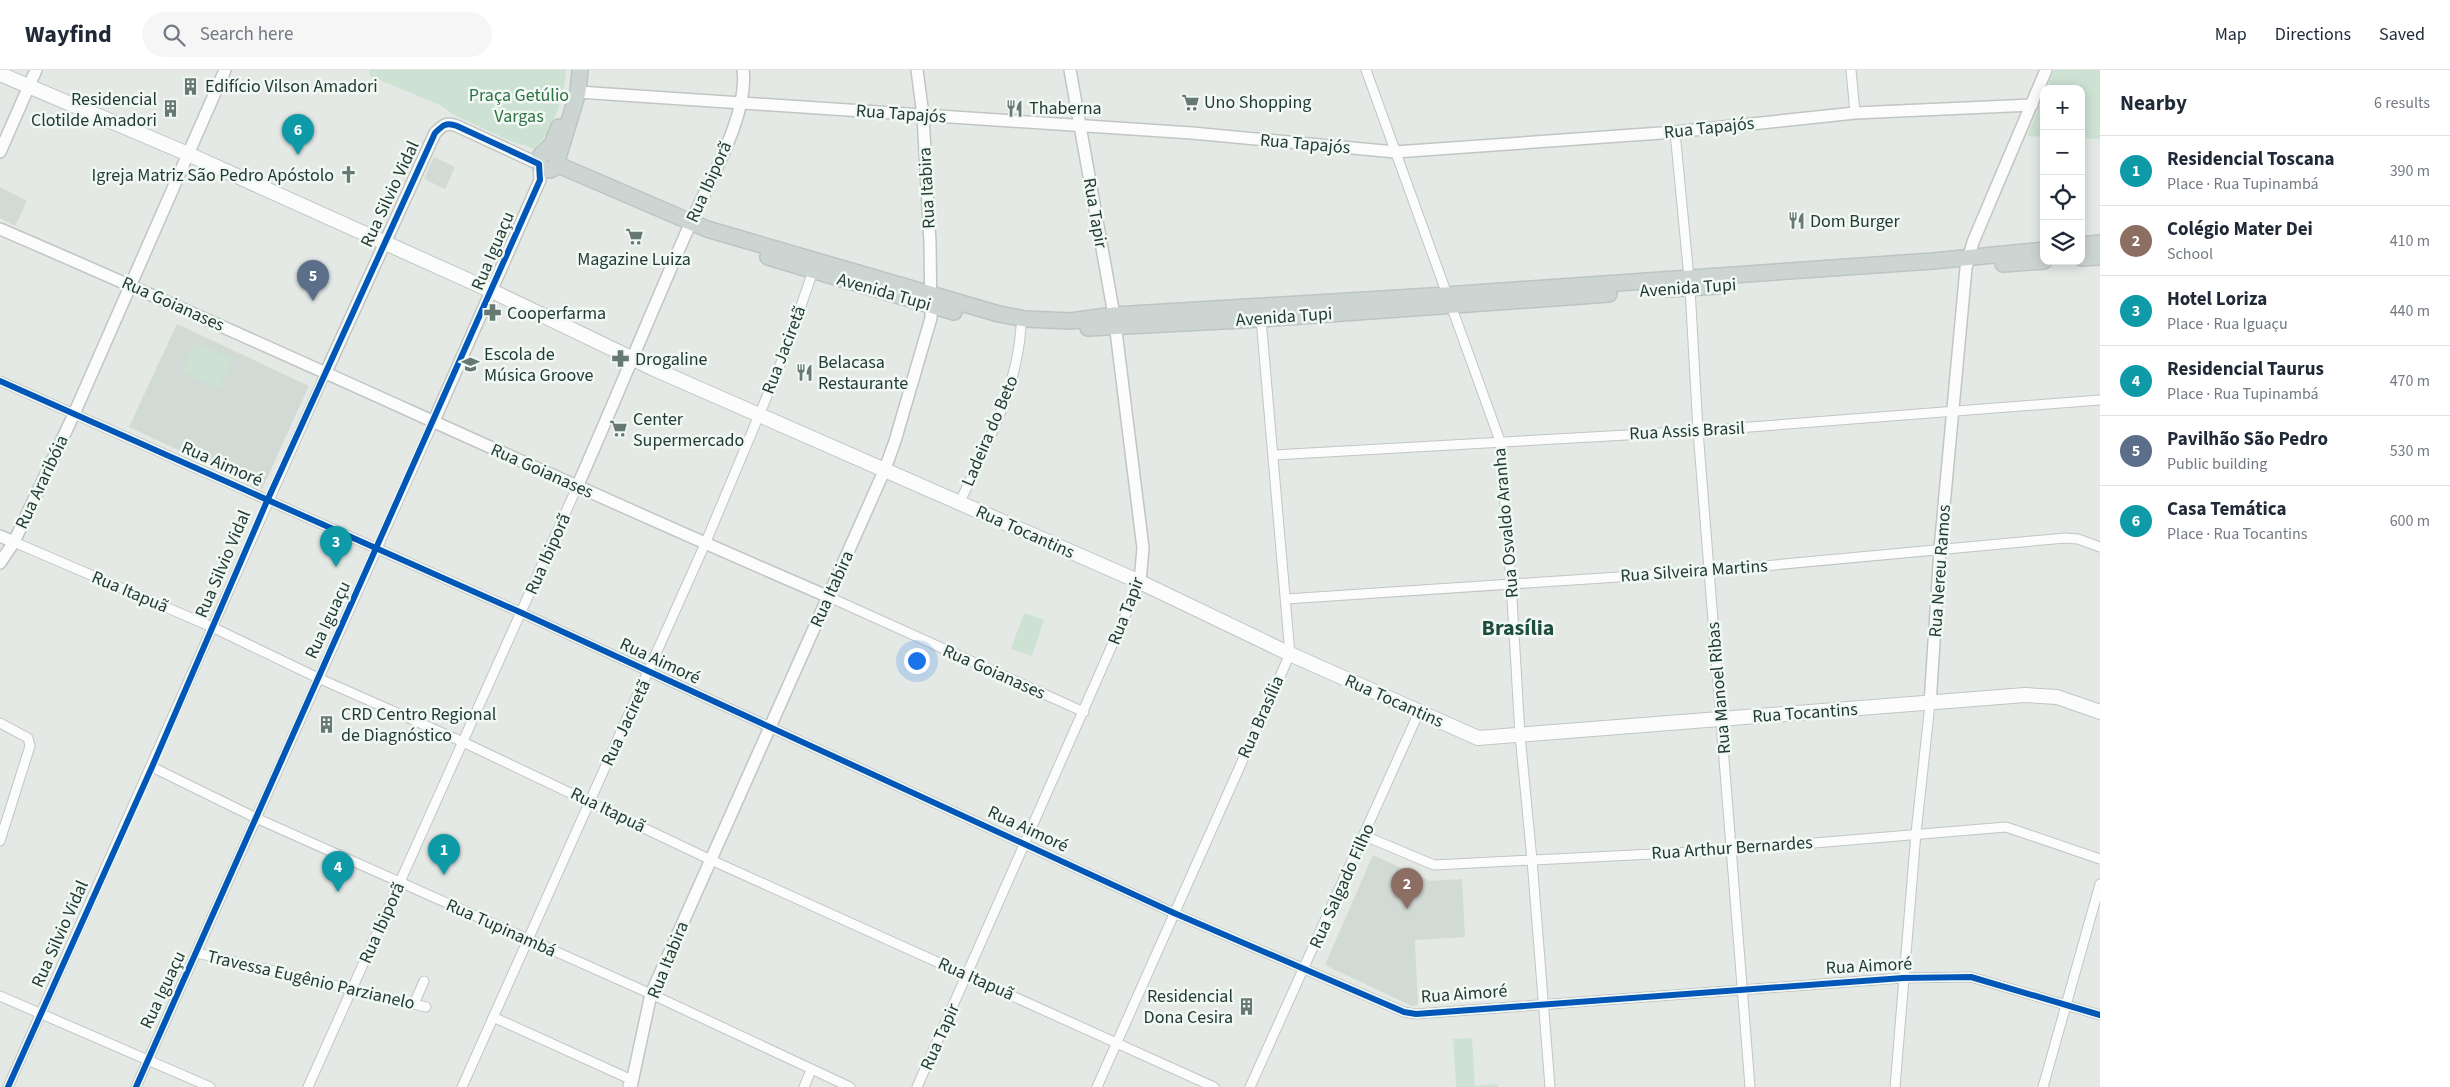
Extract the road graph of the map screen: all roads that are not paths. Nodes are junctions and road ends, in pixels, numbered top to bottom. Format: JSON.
{"nodes":[{"id":1,"x":36,"y":70,"type":"edge"},
{"id":2,"x":225,"y":70,"type":"edge"},
{"id":3,"x":571,"y":70,"type":"edge"},
{"id":4,"x":580,"y":70,"type":"edge"},
{"id":5,"x":744,"y":70,"type":"edge"},
{"id":6,"x":917,"y":70,"type":"edge"},
{"id":7,"x":1070,"y":70,"type":"edge"},
{"id":8,"x":1366,"y":70,"type":"edge"},
{"id":9,"x":1851,"y":70,"type":"edge"},
{"id":10,"x":2046,"y":70,"type":"edge"},
{"id":11,"x":0,"y":74,"type":"edge"},
{"id":12,"x":29,"y":86,"type":"junction"},
{"id":13,"x":578,"y":92,"type":"junction"},
{"id":14,"x":741,"y":104,"type":"junction"},
{"id":15,"x":2032,"y":105,"type":"junction"},
{"id":16,"x":1855,"y":113,"type":"junction"},
{"id":17,"x":923,"y":115,"type":"junction"},
{"id":18,"x":1080,"y":127,"type":"junction"},
{"id":19,"x":1676,"y":132,"type":"junction"},
{"id":20,"x":0,"y":152,"type":"edge"},
{"id":21,"x":1395,"y":152,"type":"junction"},
{"id":22,"x":188,"y":154,"type":"junction"},
{"id":23,"x":547,"y":163,"type":"junction"},
{"id":24,"x":689,"y":228,"type":"junction"},
{"id":25,"x":0,"y":229,"type":"edge"},
{"id":26,"x":384,"y":243,"type":"junction"},
{"id":27,"x":2100,"y":244,"type":"edge"},
{"id":28,"x":2085,"y":246,"type":"edge"},
{"id":29,"x":2040,"y":251,"type":"edge"},
{"id":30,"x":2100,"y":257,"type":"edge"},
{"id":31,"x":2085,"y":258,"type":"edge"},
{"id":32,"x":2040,"y":261,"type":"edge"},
{"id":33,"x":1967,"y":263,"type":"junction"},
{"id":34,"x":813,"y":271,"type":"junction"},
{"id":35,"x":1690,"y":283,"type":"junction"},
{"id":36,"x":131,"y":285,"type":"junction"},
{"id":37,"x":492,"y":291,"type":"junction"},
{"id":38,"x":1450,"y":300,"type":"junction"},
{"id":39,"x":931,"y":301,"type":"junction"},
{"id":40,"x":1261,"y":319,"type":"junction"},
{"id":41,"x":1114,"y":321,"type":"junction"},
{"id":42,"x":1021,"y":328,"type":"junction"},
{"id":43,"x":634,"y":359,"type":"junction"},
{"id":44,"x":326,"y":372,"type":"junction"},
{"id":45,"x":0,"y":381,"type":"edge"},
{"id":46,"x":2100,"y":400,"type":"edge"},
{"id":47,"x":1954,"y":412,"type":"junction"},
{"id":48,"x":74,"y":414,"type":"junction"},
{"id":49,"x":759,"y":414,"type":"junction"},
{"id":50,"x":433,"y":423,"type":"junction"},
{"id":51,"x":1698,"y":431,"type":"junction"},
{"id":52,"x":1500,"y":441,"type":"junction"},
{"id":53,"x":1274,"y":455,"type":"junction"},
{"id":54,"x":885,"y":469,"type":"junction"},
{"id":55,"x":577,"y":487,"type":"junction"},
{"id":56,"x":267,"y":501,"type":"junction"},
{"id":57,"x":959,"y":504,"type":"junction"},
{"id":58,"x":0,"y":536,"type":"edge"},
{"id":59,"x":14,"y":542,"type":"junction"},
{"id":60,"x":705,"y":544,"type":"junction"},
{"id":61,"x":2100,"y":547,"type":"edge"},
{"id":62,"x":1940,"y":549,"type":"junction"},
{"id":63,"x":377,"y":550,"type":"junction"},
{"id":64,"x":0,"y":563,"type":"edge"},
{"id":65,"x":1709,"y":571,"type":"junction"},
{"id":66,"x":1140,"y":582,"type":"junction"},
{"id":67,"x":1511,"y":582,"type":"junction"},
{"id":68,"x":829,"y":597,"type":"junction"},
{"id":69,"x":1286,"y":599,"type":"junction"},
{"id":70,"x":522,"y":613,"type":"junction"},
{"id":71,"x":212,"y":628,"type":"junction"},
{"id":72,"x":1290,"y":654,"type":"junction"},
{"id":73,"x":649,"y":673,"type":"junction"},
{"id":74,"x":318,"y":678,"type":"junction"},
{"id":75,"x":1930,"y":704,"type":"junction"},
{"id":76,"x":1084,"y":712,"type":"junction"},
{"id":77,"x":1419,"y":712,"type":"junction"},
{"id":78,"x":2100,"y":712,"type":"edge"},
{"id":79,"x":1722,"y":720,"type":"junction"},
{"id":80,"x":0,"y":723,"type":"edge"},
{"id":81,"x":770,"y":729,"type":"junction"},
{"id":82,"x":1520,"y":735,"type":"junction"},
{"id":83,"x":463,"y":742,"type":"junction"},
{"id":84,"x":152,"y":767,"type":"junction"},
{"id":85,"x":590,"y":801,"type":"junction"},
{"id":86,"x":256,"y":818,"type":"junction"},
{"id":87,"x":1916,"y":833,"type":"junction"},
{"id":88,"x":1365,"y":836,"type":"junction"},
{"id":89,"x":0,"y":841,"type":"edge"},
{"id":90,"x":1025,"y":844,"type":"junction"},
{"id":91,"x":1731,"y":850,"type":"junction"},
{"id":92,"x":2100,"y":859,"type":"edge"},
{"id":93,"x":711,"y":860,"type":"junction"},
{"id":94,"x":1532,"y":860,"type":"junction"},
{"id":95,"x":400,"y":883,"type":"junction"},
{"id":96,"x":2100,"y":884,"type":"edge"},
{"id":97,"x":1174,"y":913,"type":"junction"},
{"id":98,"x":528,"y":940,"type":"junction"},
{"id":99,"x":197,"y":953,"type":"junction"},
{"id":100,"x":1304,"y":970,"type":"junction"},
{"id":101,"x":968,"y":975,"type":"junction"},
{"id":102,"x":1903,"y":978,"type":"junction"},
{"id":103,"x":424,"y":981,"type":"dead end"},
{"id":104,"x":352,"y":989,"type":"junction"},
{"id":105,"x":1743,"y":989,"type":"junction"},
{"id":106,"x":651,"y":994,"type":"junction"},
{"id":107,"x":0,"y":996,"type":"edge"},
{"id":108,"x":1544,"y":1003,"type":"junction"},
{"id":109,"x":414,"y":1004,"type":"junction"},
{"id":110,"x":2066,"y":1005,"type":"junction"},
{"id":111,"x":426,"y":1007,"type":"dead end"},
{"id":112,"x":41,"y":1013,"type":"junction"},
{"id":113,"x":2100,"y":1015,"type":"edge"},
{"id":114,"x":493,"y":1017,"type":"junction"},
{"id":115,"x":1117,"y":1044,"type":"junction"},
{"id":116,"x":148,"y":1060,"type":"junction"},
{"id":117,"x":811,"y":1070,"type":"junction"},
{"id":118,"x":630,"y":1085,"type":"edge"},
{"id":119,"x":8,"y":1087,"type":"edge"},
{"id":120,"x":136,"y":1087,"type":"edge"},
{"id":121,"x":210,"y":1087,"type":"edge"},
{"id":122,"x":308,"y":1087,"type":"edge"},
{"id":123,"x":462,"y":1087,"type":"edge"},
{"id":124,"x":804,"y":1087,"type":"edge"},
{"id":125,"x":850,"y":1087,"type":"edge"},
{"id":126,"x":917,"y":1087,"type":"edge"},
{"id":127,"x":1097,"y":1087,"type":"edge"},
{"id":128,"x":1214,"y":1087,"type":"edge"},
{"id":129,"x":1250,"y":1087,"type":"edge"},
{"id":130,"x":1550,"y":1087,"type":"edge"},
{"id":131,"x":1750,"y":1087,"type":"edge"},
{"id":132,"x":1895,"y":1087,"type":"edge"},
{"id":133,"x":2044,"y":1087,"type":"edge"}],
"edges":[{"from":1,"to":12,"type":"street"},
{"from":2,"to":22,"type":"street","name":"Rua Araribóia"},
{"from":3,"to":23,"type":"main road","name":"Rua Iguaçu"},
{"from":4,"to":13,"type":"main road","name":"Rua Iguaçu"},
{"from":5,"to":14,"type":"street","name":"Rua Ibiporã"},
{"from":6,"to":17,"type":"street","name":"Rua Itabira"},
{"from":7,"to":18,"type":"street","name":"Rua Tapir"},
{"from":8,"to":21,"type":"street","name":"Rua Osvaldo Aranha"},
{"from":9,"to":16,"type":"street"},
{"from":10,"to":15,"type":"street","name":"Rua Nereu Ramos"},
{"from":11,"to":12,"type":"main road","name":"Rua Tocantins"},
{"from":12,"to":20,"type":"street"},
{"from":12,"to":22,"type":"main road","name":"Rua Tocantins"},
{"from":13,"to":14,"type":"street","name":"Rua Tapajós"},
{"from":13,"to":23,"type":"main road","name":"Rua Iguaçu"},
{"from":14,"to":17,"type":"street","name":"Rua Tapajós"},
{"from":14,"to":24,"type":"street","name":"Rua Ibiporã"},
{"from":15,"to":16,"type":"street","name":"Rua Tapajós"},
{"from":15,"to":33,"type":"street","name":"Rua Nereu Ramos"},
{"from":16,"to":19,"type":"street","name":"Rua Tapajós"},
{"from":17,"to":18,"type":"street","name":"Rua Tapajós"},
{"from":17,"to":39,"type":"street","name":"Rua Itabira"},
{"from":18,"to":21,"type":"street","name":"Rua Tapajós"},
{"from":18,"to":41,"type":"street","name":"Rua Tapir"},
{"from":19,"to":21,"type":"street","name":"Rua Tapajós"},
{"from":19,"to":35,"type":"street","name":"Rua Manoel Ribas"},
{"from":21,"to":38,"type":"street","name":"Rua Osvaldo Aranha"},
{"from":22,"to":26,"type":"main road","name":"Rua Tocantins"},
{"from":22,"to":36,"type":"street","name":"Rua Araribóia"},
{"from":23,"to":24,"type":"main road","name":"Avenida Tupi"},
{"from":23,"to":26,"type":"street","name":"Rua Silvio Vidal"},
{"from":23,"to":37,"type":"street","name":"Rua Iguaçu"},
{"from":24,"to":34,"type":"main road","name":"Avenida Tupi"},
{"from":24,"to":39,"type":"main road","name":"Avenida Tupi"},
{"from":24,"to":43,"type":"street","name":"Rua Ibiporã"},
{"from":25,"to":36,"type":"street","name":"Rua Goianases"},
{"from":26,"to":37,"type":"main road","name":"Rua Tocantins"},
{"from":26,"to":44,"type":"street","name":"Rua Silvio Vidal"},
{"from":27,"to":28,"type":"main road"},
{"from":29,"to":33,"type":"main road","name":"Avenida Tupi"},
{"from":30,"to":31,"type":"main road"},
{"from":32,"to":33,"type":"main road","name":"Avenida Tupi"},
{"from":33,"to":35,"type":"main road","name":"Avenida Tupi"},
{"from":33,"to":47,"type":"street","name":"Rua Nereu Ramos"},
{"from":34,"to":39,"type":"main road","name":"Avenida Tupi"},
{"from":34,"to":49,"type":"street","name":"Rua Jaciretã"},
{"from":35,"to":38,"type":"main road","name":"Avenida Tupi"},
{"from":35,"to":51,"type":"street","name":"Rua Manoel Ribas"},
{"from":36,"to":44,"type":"street","name":"Rua Goianases"},
{"from":36,"to":48,"type":"street","name":"Rua Araribóia"},
{"from":37,"to":43,"type":"main road","name":"Rua Tocantins"},
{"from":37,"to":50,"type":"street","name":"Rua Iguaçu"},
{"from":38,"to":40,"type":"main road","name":"Avenida Tupi"},
{"from":38,"to":41,"type":"main road","name":"Avenida Tupi"},
{"from":38,"to":52,"type":"street","name":"Rua Osvaldo Aranha"},
{"from":39,"to":41,"type":"main road","name":"Avenida Tupi"},
{"from":39,"to":42,"type":"main road","name":"Avenida Tupi"},
{"from":39,"to":54,"type":"street","name":"Rua Itabira"},
{"from":40,"to":41,"type":"main road","name":"Avenida Tupi"},
{"from":40,"to":53,"type":"street","name":"Rua Brasília"},
{"from":41,"to":42,"type":"main road","name":"Avenida Tupi"},
{"from":41,"to":66,"type":"street","name":"Rua Tapir"},
{"from":42,"to":57,"type":"street","name":"Ladeira do Beto"},
{"from":43,"to":49,"type":"main road","name":"Rua Tocantins"},
{"from":43,"to":55,"type":"street","name":"Rua Ibiporã"},
{"from":44,"to":50,"type":"street","name":"Rua Goianases"},
{"from":44,"to":56,"type":"street","name":"Rua Silvio Vidal"},
{"from":45,"to":48,"type":"street","name":"Rua Aimoré"},
{"from":46,"to":47,"type":"street","name":"Rua Assis Brasil"},
{"from":47,"to":51,"type":"street","name":"Rua Assis Brasil"},
{"from":47,"to":62,"type":"street","name":"Rua Nereu Ramos"},
{"from":48,"to":56,"type":"street","name":"Rua Aimoré"},
{"from":48,"to":59,"type":"street","name":"Rua Araribóia"},
{"from":49,"to":54,"type":"main road","name":"Rua Tocantins"},
{"from":49,"to":60,"type":"street","name":"Rua Jaciretã"},
{"from":50,"to":55,"type":"street","name":"Rua Goianases"},
{"from":50,"to":63,"type":"street","name":"Rua Iguaçu"},
{"from":51,"to":52,"type":"street","name":"Rua Assis Brasil"},
{"from":51,"to":65,"type":"street","name":"Rua Manoel Ribas"},
{"from":52,"to":53,"type":"street","name":"Rua Assis Brasil"},
{"from":52,"to":67,"type":"street","name":"Rua Osvaldo Aranha"},
{"from":53,"to":69,"type":"street","name":"Rua Brasília"},
{"from":54,"to":57,"type":"main road","name":"Rua Tocantins"},
{"from":54,"to":68,"type":"street","name":"Rua Itabira"},
{"from":55,"to":60,"type":"street","name":"Rua Goianases"},
{"from":55,"to":70,"type":"street","name":"Rua Ibiporã"},
{"from":56,"to":63,"type":"street","name":"Rua Aimoré"},
{"from":56,"to":71,"type":"street","name":"Rua Silvio Vidal"},
{"from":57,"to":66,"type":"main road","name":"Rua Tocantins"},
{"from":58,"to":59,"type":"street","name":"Rua Itapuã"},
{"from":59,"to":64,"type":"street","name":"Rua Araribóia"},
{"from":59,"to":71,"type":"street","name":"Rua Itapuã"},
{"from":60,"to":68,"type":"street","name":"Rua Goianases"},
{"from":60,"to":73,"type":"street","name":"Rua Jaciretã"},
{"from":61,"to":62,"type":"street","name":"Rua Silveira Martins"},
{"from":62,"to":65,"type":"street","name":"Rua Silveira Martins"},
{"from":62,"to":75,"type":"street","name":"Rua Nereu Ramos"},
{"from":63,"to":70,"type":"street","name":"Rua Aimoré"},
{"from":63,"to":74,"type":"street","name":"Rua Iguaçu"},
{"from":65,"to":67,"type":"street","name":"Rua Silveira Martins"},
{"from":65,"to":79,"type":"street","name":"Rua Manoel Ribas"},
{"from":66,"to":72,"type":"main road","name":"Rua Tocantins"},
{"from":66,"to":76,"type":"street","name":"Rua Tapir"},
{"from":67,"to":69,"type":"street","name":"Rua Silveira Martins"},
{"from":67,"to":82,"type":"street","name":"Rua Osvaldo Aranha"},
{"from":68,"to":76,"type":"street","name":"Rua Goianases"},
{"from":68,"to":81,"type":"street","name":"Rua Itabira"},
{"from":69,"to":72,"type":"street","name":"Rua Brasília"},
{"from":70,"to":73,"type":"street","name":"Rua Aimoré"},
{"from":70,"to":83,"type":"street","name":"Rua Ibiporã"},
{"from":71,"to":74,"type":"street","name":"Rua Itapuã"},
{"from":71,"to":84,"type":"street","name":"Rua Silvio Vidal"},
{"from":72,"to":77,"type":"main road","name":"Rua Tocantins"},
{"from":72,"to":97,"type":"street","name":"Rua Brasília"},
{"from":73,"to":81,"type":"street","name":"Rua Aimoré"},
{"from":73,"to":85,"type":"street","name":"Rua Jaciretã"},
{"from":74,"to":83,"type":"street","name":"Rua Itapuã"},
{"from":74,"to":86,"type":"street","name":"Rua Iguaçu"},
{"from":75,"to":78,"type":"main road","name":"Rua Tocantins"},
{"from":75,"to":79,"type":"main road","name":"Rua Tocantins"},
{"from":75,"to":87,"type":"street","name":"Rua Nereu Ramos"},
{"from":76,"to":90,"type":"street","name":"Rua Tapir"},
{"from":77,"to":82,"type":"main road","name":"Rua Tocantins"},
{"from":77,"to":88,"type":"street","name":"Rua Salgado Filho"},
{"from":79,"to":82,"type":"main road","name":"Rua Tocantins"},
{"from":79,"to":91,"type":"street","name":"Rua Manoel Ribas"},
{"from":80,"to":89,"type":"street"},
{"from":81,"to":90,"type":"street","name":"Rua Aimoré"},
{"from":81,"to":93,"type":"street","name":"Rua Itabira"},
{"from":82,"to":94,"type":"street","name":"Rua Osvaldo Aranha"},
{"from":83,"to":85,"type":"street","name":"Rua Itapuã"},
{"from":83,"to":95,"type":"street","name":"Rua Ibiporã"},
{"from":84,"to":86,"type":"street","name":"Rua Tupinambá"},
{"from":84,"to":112,"type":"street","name":"Rua Silvio Vidal"},
{"from":85,"to":93,"type":"street","name":"Rua Itapuã"},
{"from":85,"to":98,"type":"street","name":"Rua Jaciretã"},
{"from":86,"to":95,"type":"street","name":"Rua Tupinambá"},
{"from":86,"to":99,"type":"street","name":"Rua Iguaçu"},
{"from":87,"to":91,"type":"street","name":"Rua Arthur Bernardes"},
{"from":87,"to":92,"type":"street","name":"Rua Arthur Bernardes"},
{"from":87,"to":102,"type":"street","name":"Rua Nereu Ramos"},
{"from":88,"to":94,"type":"street","name":"Rua Arthur Bernardes"},
{"from":88,"to":100,"type":"street","name":"Rua Salgado Filho"},
{"from":90,"to":97,"type":"street","name":"Rua Aimoré"},
{"from":90,"to":101,"type":"street","name":"Rua Tapir"},
{"from":91,"to":94,"type":"street","name":"Rua Arthur Bernardes"},
{"from":91,"to":105,"type":"street","name":"Rua Manoel Ribas"},
{"from":93,"to":101,"type":"street","name":"Rua Itapuã"},
{"from":93,"to":106,"type":"street","name":"Rua Itabira"},
{"from":94,"to":108,"type":"street","name":"Rua Osvaldo Aranha"},
{"from":95,"to":98,"type":"street","name":"Rua Tupinambá"},
{"from":95,"to":104,"type":"street","name":"Rua Ibiporã"},
{"from":96,"to":110,"type":"street"},
{"from":97,"to":100,"type":"street","name":"Rua Aimoré"},
{"from":97,"to":115,"type":"street","name":"Rua Brasília"},
{"from":98,"to":106,"type":"street","name":"Rua Tupinambá"},
{"from":98,"to":114,"type":"street","name":"Rua Jaciretã"},
{"from":99,"to":104,"type":"street","name":"Travessa Eugênio Parzianelo"},
{"from":99,"to":116,"type":"street","name":"Rua Iguaçu"},
{"from":100,"to":108,"type":"street","name":"Rua Aimoré"},
{"from":100,"to":129,"type":"street","name":"Rua Salgado Filho"},
{"from":101,"to":115,"type":"street","name":"Rua Itapuã"},
{"from":101,"to":126,"type":"street","name":"Rua Tapir"},
{"from":102,"to":105,"type":"street","name":"Rua Aimoré"},
{"from":102,"to":110,"type":"street","name":"Rua Aimoré"},
{"from":102,"to":132,"type":"street","name":"Rua Nereu Ramos"},
{"from":103,"to":109,"type":"street"},
{"from":104,"to":109,"type":"street","name":"Travessa Eugênio Parzianelo"},
{"from":104,"to":122,"type":"street","name":"Rua Ibiporã"},
{"from":105,"to":108,"type":"street","name":"Rua Aimoré"},
{"from":105,"to":131,"type":"street","name":"Rua Manoel Ribas"},
{"from":106,"to":117,"type":"street","name":"Rua Tupinambá"},
{"from":106,"to":118,"type":"street","name":"Rua Itabira"},
{"from":107,"to":112,"type":"street"},
{"from":108,"to":130,"type":"street","name":"Rua Osvaldo Aranha"},
{"from":109,"to":111,"type":"street","name":"Travessa Eugênio Parzianelo"},
{"from":110,"to":113,"type":"street","name":"Rua Aimoré"},
{"from":110,"to":133,"type":"street"},
{"from":112,"to":116,"type":"street"},
{"from":112,"to":119,"type":"street","name":"Rua Silvio Vidal"},
{"from":114,"to":118,"type":"street"},
{"from":114,"to":123,"type":"street","name":"Rua Jaciretã"},
{"from":115,"to":127,"type":"street","name":"Rua Brasília"},
{"from":115,"to":128,"type":"street","name":"Rua Itapuã"},
{"from":116,"to":120,"type":"street","name":"Rua Iguaçu"},
{"from":116,"to":121,"type":"street"},
{"from":117,"to":124,"type":"street"},
{"from":117,"to":125,"type":"street","name":"Rua Tupinambá"}]}
